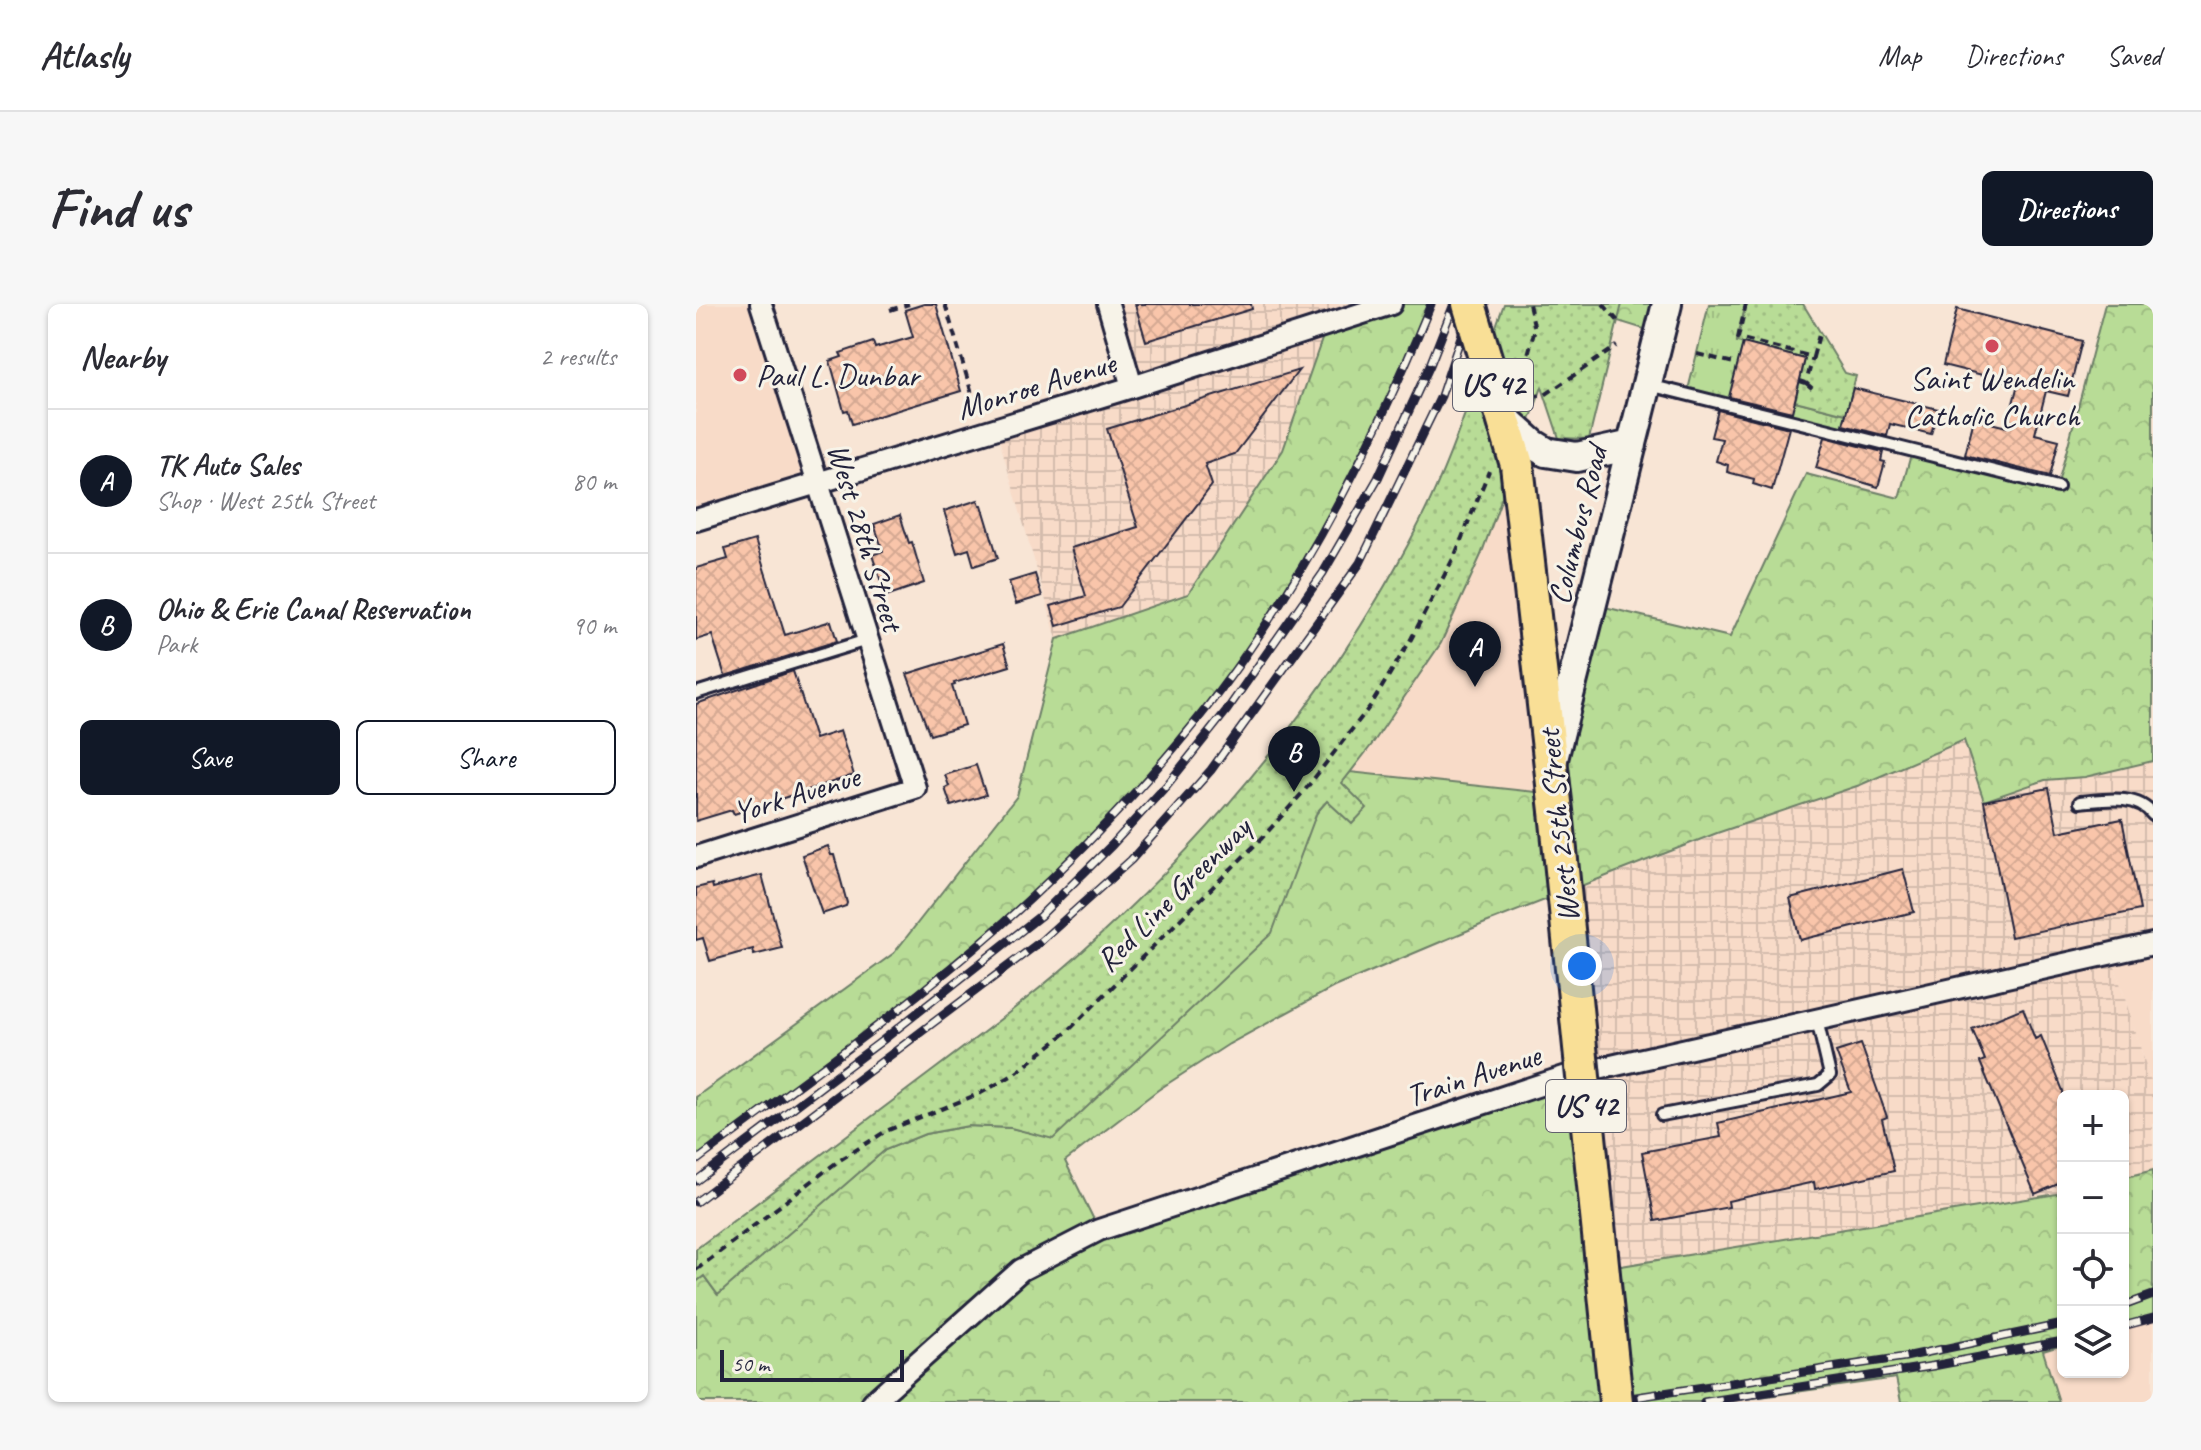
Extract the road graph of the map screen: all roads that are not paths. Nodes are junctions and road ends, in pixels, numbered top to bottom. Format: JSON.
{"nodes":[{"id":1,"x":761,"y":304,"type":"edge"},
{"id":2,"x":1108,"y":304,"type":"edge"},
{"id":3,"x":1391,"y":304,"type":"edge"},
{"id":4,"x":1469,"y":304,"type":"edge"},
{"id":5,"x":1667,"y":304,"type":"edge"},
{"id":6,"x":1647,"y":384,"type":"junction"},
{"id":7,"x":1132,"y":387,"type":"junction"},
{"id":8,"x":1503,"y":417,"type":"junction"},
{"id":9,"x":1632,"y":445,"type":"junction"},
{"id":10,"x":817,"y":482,"type":"junction"},
{"id":11,"x":2058,"y":487,"type":"dead end"},
{"id":12,"x":696,"y":520,"type":"edge"},
{"id":13,"x":867,"y":640,"type":"junction"},
{"id":14,"x":696,"y":693,"type":"edge"},
{"id":15,"x":1552,"y":763,"type":"junction"},
{"id":16,"x":915,"y":788,"type":"joint"},
{"id":17,"x":2080,"y":802,"type":"dead end"},
{"id":18,"x":2153,"y":815,"type":"edge"},
{"id":19,"x":696,"y":857,"type":"edge"},
{"id":20,"x":2153,"y":944,"type":"edge"},
{"id":21,"x":1817,"y":1020,"type":"junction"},
{"id":22,"x":1662,"y":1115,"type":"dead end"},
{"id":23,"x":873,"y":1402,"type":"edge"},
{"id":24,"x":1616,"y":1402,"type":"edge"}],
"edges":[{"from":1,"to":10,"type":"street","name":"West 28th Street"},
{"from":2,"to":7,"type":"street"},
{"from":3,"to":7,"type":"street","name":"Monroe Avenue"},
{"from":4,"to":8,"type":"main road","name":"West 25th Street","number":"US 42","bridge":true},
{"from":5,"to":6,"type":"street","name":"Columbus Road"},
{"from":6,"to":9,"type":"street","name":"Columbus Road"},
{"from":6,"to":11,"type":"lane"},
{"from":7,"to":10,"type":"street","name":"Monroe Avenue"},
{"from":8,"to":9,"type":"street","bridge":true},
{"from":8,"to":15,"type":"main road","name":"West 25th Street","number":"US 42","bridge":true},
{"from":9,"to":15,"type":"street","name":"Columbus Road"},
{"from":10,"to":12,"type":"street","name":"Monroe Avenue"},
{"from":10,"to":13,"type":"street","name":"West 28th Street"},
{"from":13,"to":14,"type":"lane"},
{"from":13,"to":16,"type":"street","name":"West 28th Street"},
{"from":15,"to":24,"type":"main road","name":"West 25th Street","number":"US 42","bridge":true},
{"from":16,"to":19,"type":"street","name":"York Avenue"},
{"from":17,"to":18,"type":"lane"},
{"from":20,"to":21,"type":"street","name":"Train Avenue"},
{"from":21,"to":22,"type":"lane"},
{"from":21,"to":23,"type":"street","name":"Train Avenue"}]}
